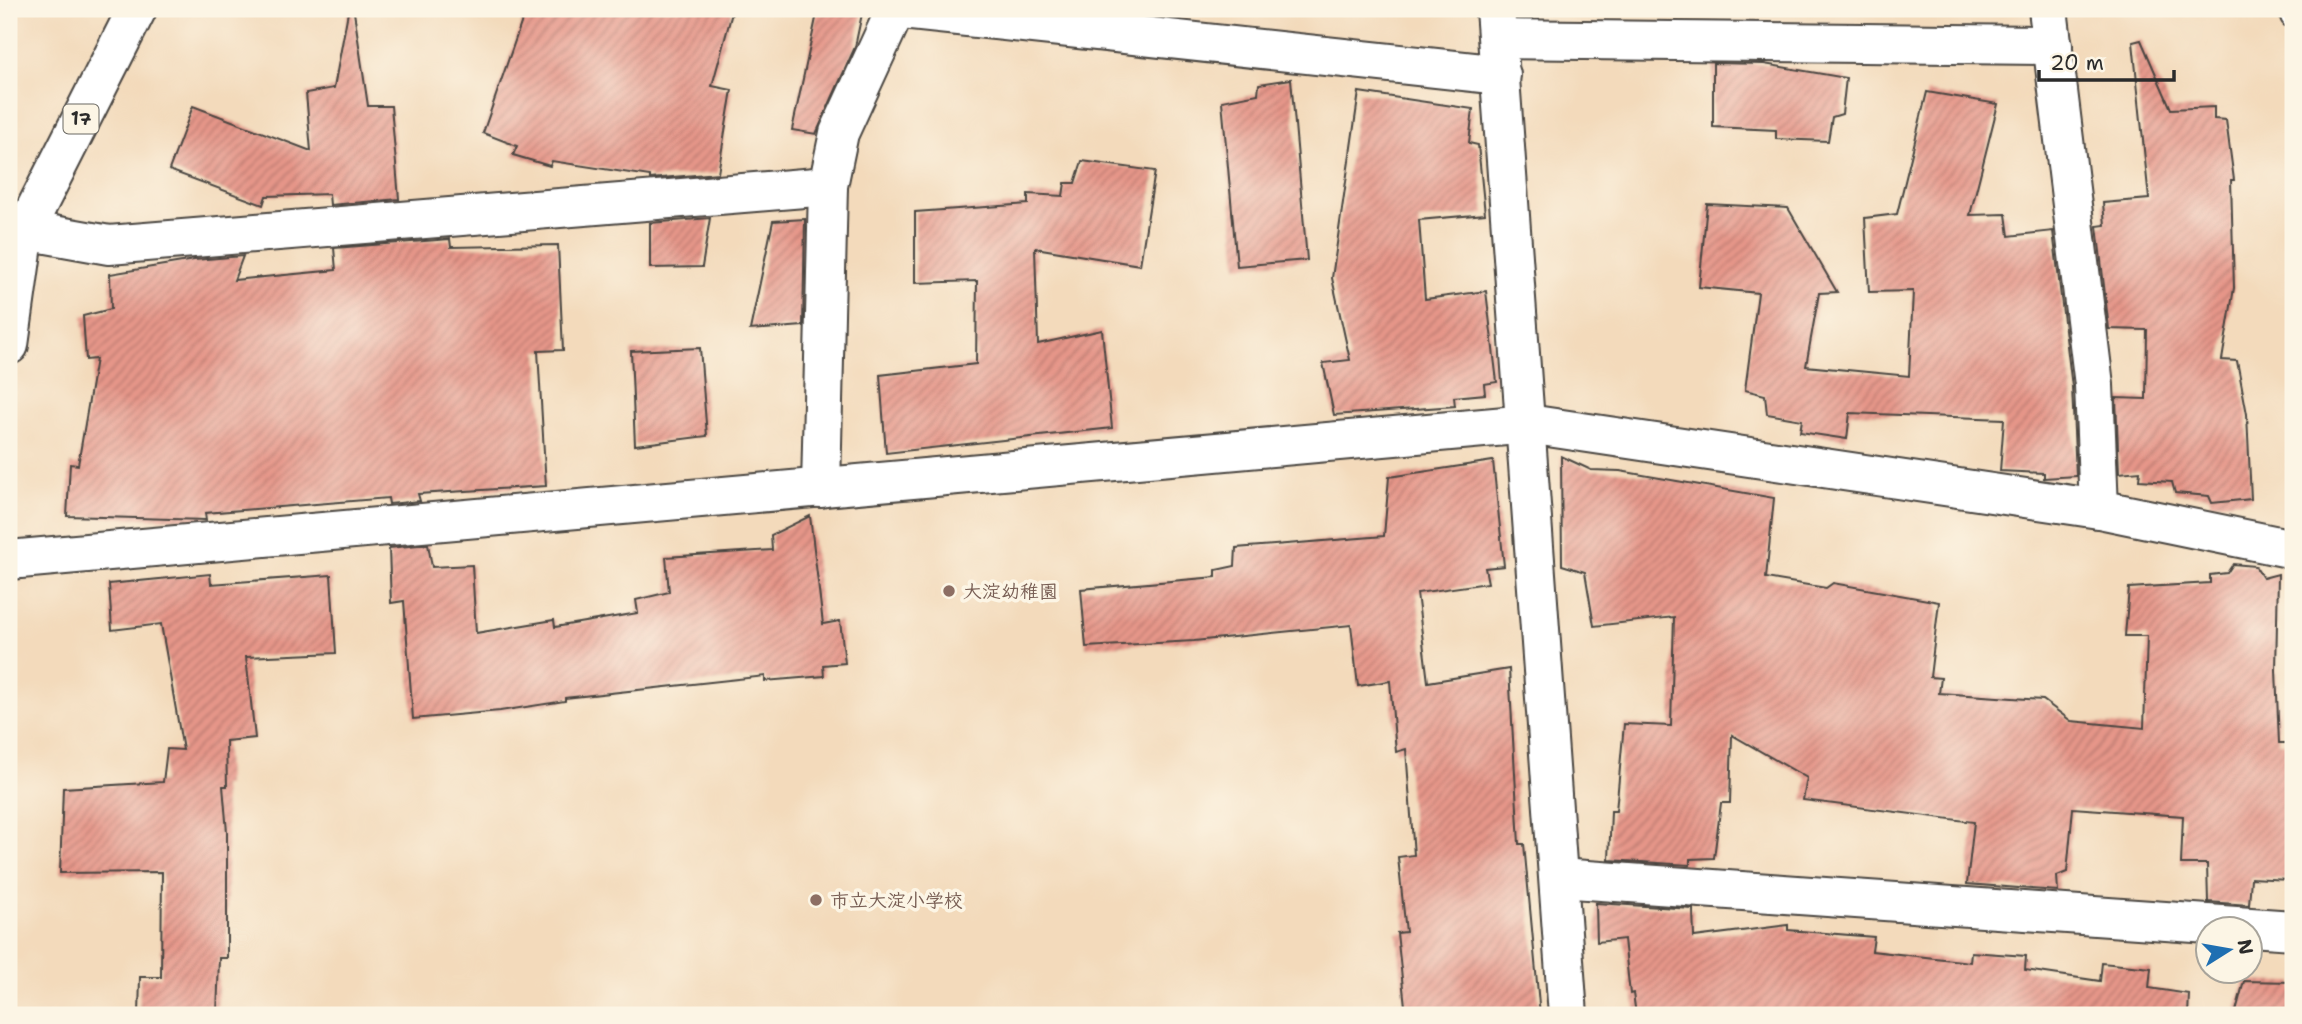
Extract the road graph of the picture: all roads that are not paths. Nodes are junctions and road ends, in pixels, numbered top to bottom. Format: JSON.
{"nodes":[{"id":1,"x":138,"y":9,"type":"edge"},
{"id":2,"x":894,"y":9,"type":"edge"},
{"id":3,"x":2292,"y":9,"type":"edge"},
{"id":4,"x":2293,"y":16,"type":"edge"},
{"id":5,"x":2050,"y":27,"type":"edge"},
{"id":6,"x":1498,"y":41,"type":"edge"},
{"id":7,"x":828,"y":186,"type":"junction"},
{"id":8,"x":17,"y":239,"type":"edge"},
{"id":9,"x":9,"y":345,"type":"edge"},
{"id":10,"x":1528,"y":424,"type":"junction"},
{"id":11,"x":821,"y":488,"type":"junction"},
{"id":12,"x":2099,"y":509,"type":"junction"},
{"id":13,"x":2293,"y":549,"type":"edge"},
{"id":14,"x":9,"y":560,"type":"edge"},
{"id":15,"x":1559,"y":878,"type":"junction"},
{"id":16,"x":2293,"y":930,"type":"edge"},
{"id":17,"x":1569,"y":1015,"type":"edge"}],
"edges":[{"from":1,"to":8,"type":"street","number":"17"},
{"from":2,"to":6,"type":"street"},
{"from":2,"to":7,"type":"street"},
{"from":3,"to":4,"type":"lane"},
{"from":5,"to":6,"type":"street"},
{"from":5,"to":12,"type":"street"},
{"from":6,"to":10,"type":"street"},
{"from":7,"to":8,"type":"street"},
{"from":7,"to":11,"type":"street"},
{"from":8,"to":9,"type":"street"},
{"from":10,"to":11,"type":"street"},
{"from":10,"to":12,"type":"street"},
{"from":10,"to":15,"type":"street"},
{"from":11,"to":14,"type":"street"},
{"from":12,"to":13,"type":"street"},
{"from":15,"to":16,"type":"street"},
{"from":15,"to":17,"type":"street"}]}
